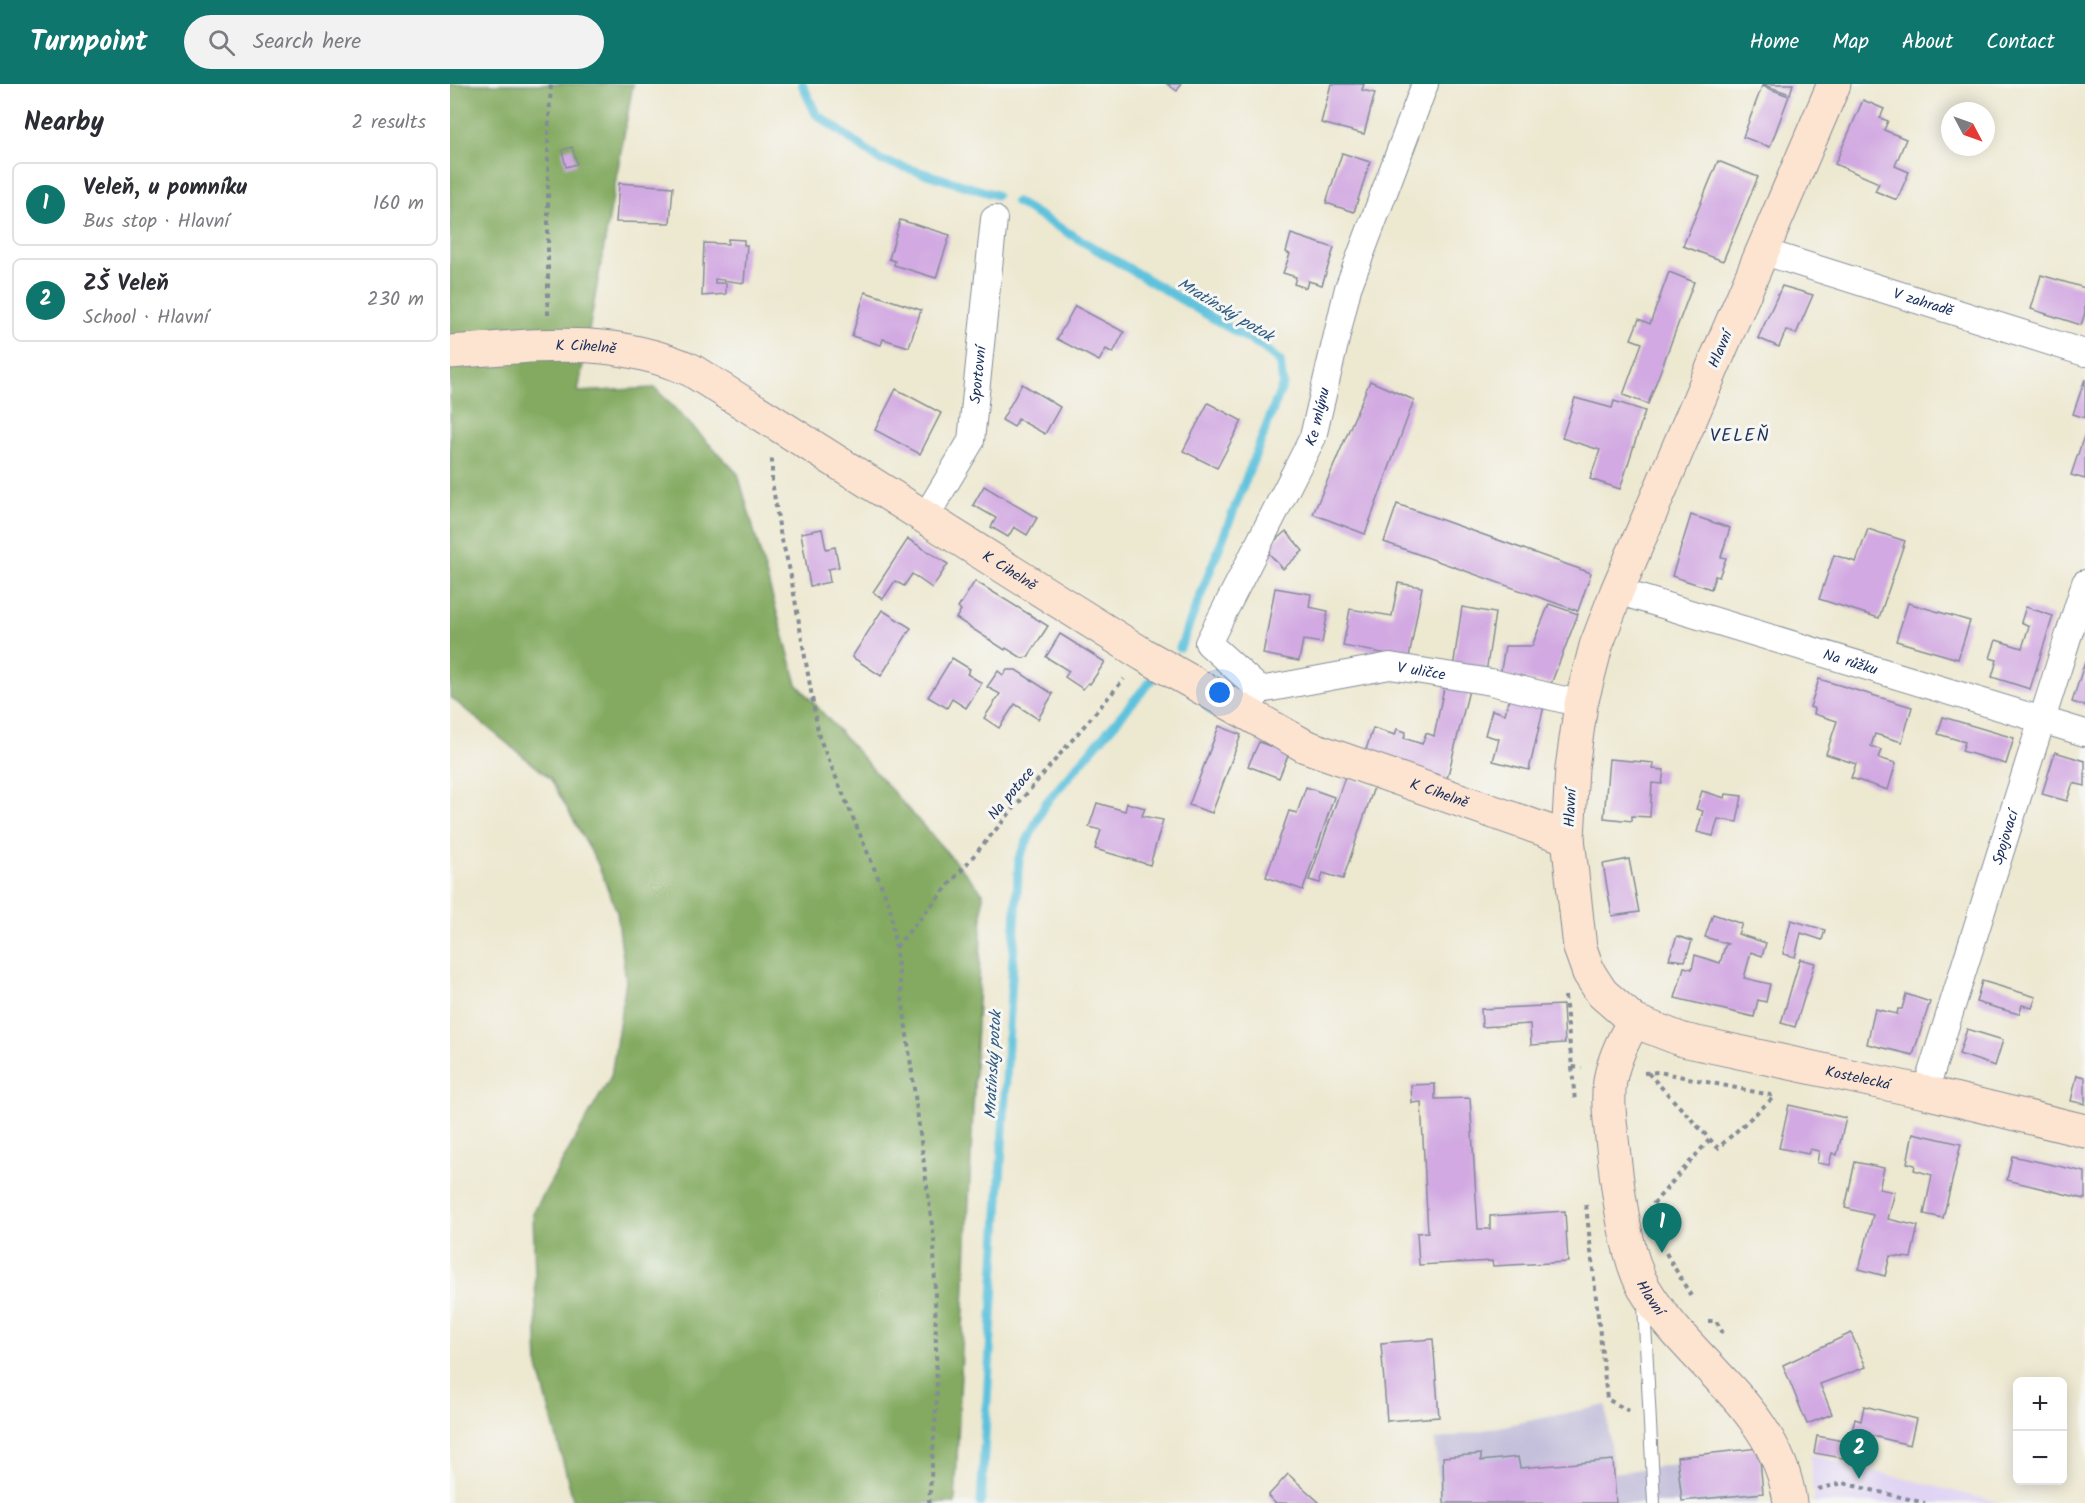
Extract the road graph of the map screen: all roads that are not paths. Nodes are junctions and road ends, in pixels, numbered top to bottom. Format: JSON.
{"nodes":[{"id":1,"x":1425,"y":84,"type":"edge"},
{"id":2,"x":1834,"y":84,"type":"edge"},
{"id":3,"x":994,"y":219,"type":"dead end"},
{"id":4,"x":1761,"y":251,"type":"junction"},
{"id":5,"x":450,"y":352,"type":"edge"},
{"id":6,"x":2085,"y":353,"type":"edge"},
{"id":7,"x":926,"y":516,"type":"junction"},
{"id":8,"x":2085,"y":583,"type":"edge"},
{"id":9,"x":1617,"y":591,"type":"junction"},
{"id":10,"x":1251,"y":701,"type":"junction"},
{"id":11,"x":1581,"y":704,"type":"junction"},
{"id":12,"x":2042,"y":720,"type":"junction"},
{"id":13,"x":2085,"y":733,"type":"edge"},
{"id":14,"x":1568,"y":838,"type":"junction"},
{"id":15,"x":1634,"y":1021,"type":"junction"},
{"id":16,"x":1925,"y":1092,"type":"junction"},
{"id":17,"x":2085,"y":1131,"type":"edge"},
{"id":18,"x":1644,"y":1287,"type":"junction"},
{"id":19,"x":1801,"y":1495,"type":"edge"},
{"id":20,"x":1654,"y":1503,"type":"edge"}],
"edges":[{"from":1,"to":10,"type":"street","name":"Ke mlýnu"},
{"from":2,"to":4,"type":"street","name":"Hlavní"},
{"from":3,"to":7,"type":"street","name":"Sportovní"},
{"from":4,"to":6,"type":"street","name":"V zahradě"},
{"from":4,"to":9,"type":"street","name":"Hlavní"},
{"from":5,"to":7,"type":"street","name":"K Cihelně"},
{"from":7,"to":10,"type":"street","name":"K Cihelně"},
{"from":8,"to":12,"type":"street","name":"Spojovací"},
{"from":9,"to":11,"type":"street","name":"Hlavní"},
{"from":9,"to":12,"type":"street","name":"Na růžku"},
{"from":10,"to":11,"type":"street","name":"V uličce"},
{"from":10,"to":14,"type":"street","name":"K Cihelně"},
{"from":11,"to":14,"type":"street","name":"Hlavní"},
{"from":12,"to":13,"type":"street","name":"Na růžku"},
{"from":12,"to":16,"type":"street","name":"Spojovací"},
{"from":14,"to":15,"type":"street","name":"Hlavní"},
{"from":15,"to":16,"type":"street","name":"Kostelecká"},
{"from":15,"to":18,"type":"street","name":"Hlavní"},
{"from":16,"to":17,"type":"street","name":"Kostelecká"},
{"from":18,"to":19,"type":"street","name":"Hlavní"},
{"from":18,"to":20,"type":"lane"}]}
